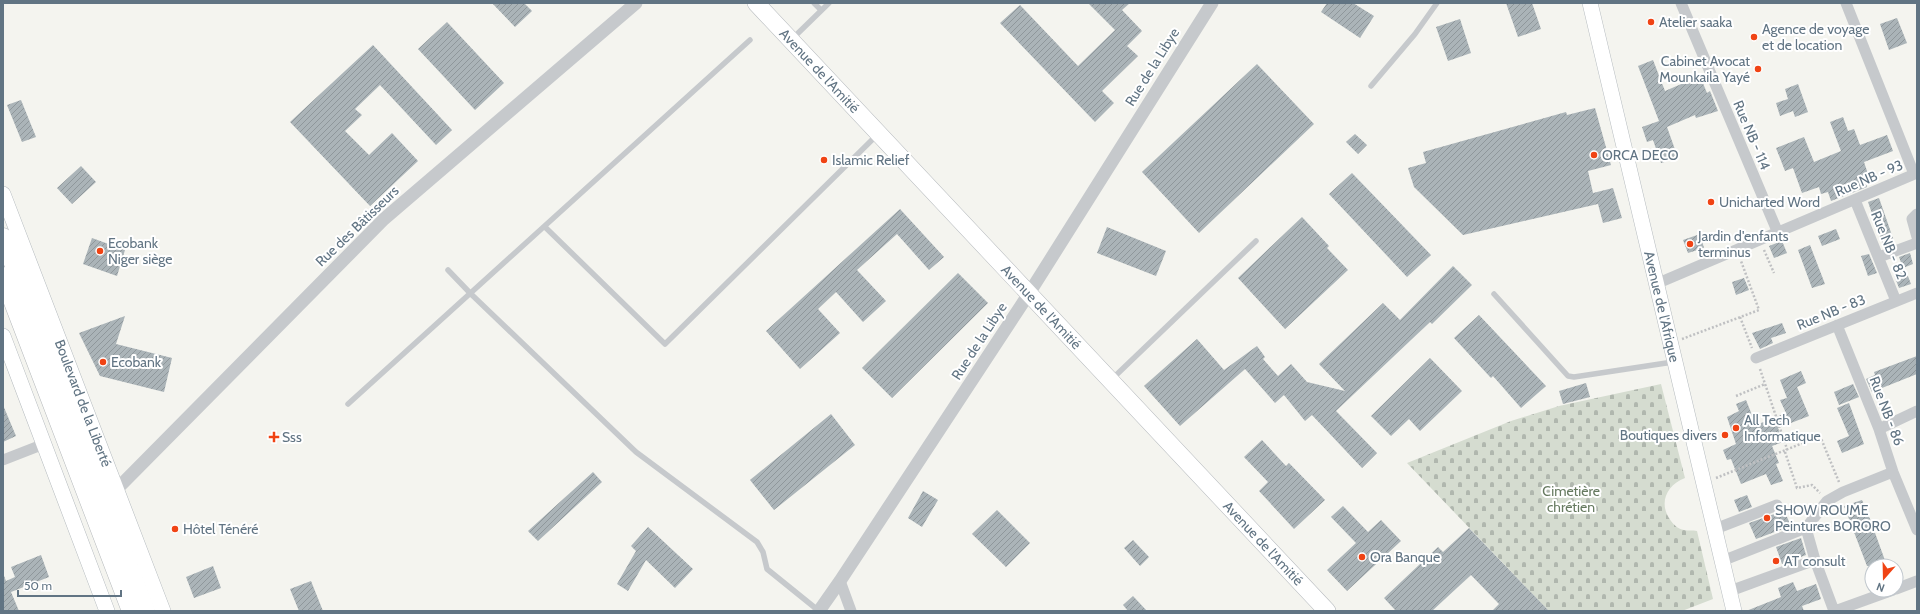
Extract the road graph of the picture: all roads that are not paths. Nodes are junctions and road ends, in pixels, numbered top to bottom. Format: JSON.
{"nodes":[{"id":1,"x":636,"y":3,"type":"edge"},
{"id":2,"x":756,"y":3,"type":"edge"},
{"id":3,"x":814,"y":3,"type":"edge"},
{"id":4,"x":829,"y":3,"type":"edge"},
{"id":5,"x":1212,"y":3,"type":"edge"},
{"id":6,"x":1436,"y":3,"type":"edge"},
{"id":7,"x":1590,"y":3,"type":"edge"},
{"id":8,"x":1681,"y":3,"type":"edge"},
{"id":9,"x":1846,"y":3,"type":"edge"},
{"id":10,"x":821,"y":10,"type":"junction"},
{"id":11,"x":792,"y":39,"type":"junction"},
{"id":12,"x":750,"y":40,"type":"dead end"},
{"id":13,"x":1371,"y":86,"type":"dead end"},
{"id":14,"x":879,"y":133,"type":"junction"},
{"id":15,"x":1916,"y":174,"type":"edge"},
{"id":16,"x":3,"y":194,"type":"edge"},
{"id":17,"x":1855,"y":200,"type":"junction"},
{"id":18,"x":1917,"y":214,"type":"edge"},
{"id":19,"x":545,"y":227,"type":"junction"},
{"id":20,"x":1778,"y":234,"type":"junction"},
{"id":21,"x":3,"y":237,"type":"edge"},
{"id":22,"x":1917,"y":237,"type":"edge"},
{"id":23,"x":1256,"y":241,"type":"dead end"},
{"id":24,"x":1917,"y":243,"type":"edge"},
{"id":25,"x":1879,"y":257,"type":"junction"},
{"id":26,"x":448,"y":270,"type":"dead end"},
{"id":27,"x":3,"y":276,"type":"edge"},
{"id":28,"x":1656,"y":284,"type":"junction"},
{"id":29,"x":1917,"y":293,"type":"edge"},
{"id":30,"x":471,"y":294,"type":"junction"},
{"id":31,"x":1494,"y":294,"type":"dead end"},
{"id":32,"x":1028,"y":295,"type":"junction"},
{"id":33,"x":1896,"y":301,"type":"junction"},
{"id":34,"x":1836,"y":326,"type":"junction"},
{"id":35,"x":3,"y":336,"type":"edge"},
{"id":36,"x":1756,"y":358,"type":"road end"},
{"id":37,"x":1674,"y":362,"type":"junction"},
{"id":38,"x":1110,"y":381,"type":"junction"},
{"id":39,"x":348,"y":404,"type":"dead end"},
{"id":40,"x":1917,"y":411,"type":"edge"},
{"id":41,"x":1879,"y":429,"type":"junction"},
{"id":42,"x":44,"y":444,"type":"junction"},
{"id":43,"x":3,"y":460,"type":"edge"},
{"id":44,"x":1893,"y":472,"type":"junction"},
{"id":45,"x":116,"y":490,"type":"junction"},
{"id":46,"x":1778,"y":505,"type":"dead end"},
{"id":47,"x":1806,"y":528,"type":"junction"},
{"id":48,"x":1715,"y":529,"type":"junction"},
{"id":49,"x":1917,"y":530,"type":"edge"},
{"id":50,"x":1815,"y":560,"type":"junction"},
{"id":51,"x":1722,"y":561,"type":"junction"},
{"id":52,"x":840,"y":581,"type":"junction"},
{"id":53,"x":1917,"y":581,"type":"edge"},
{"id":54,"x":1904,"y":586,"type":"edge"},
{"id":55,"x":1730,"y":591,"type":"junction"},
{"id":56,"x":1871,"y":598,"type":"edge"},
{"id":57,"x":107,"y":611,"type":"edge"},
{"id":58,"x":131,"y":611,"type":"edge"},
{"id":59,"x":146,"y":611,"type":"edge"},
{"id":60,"x":163,"y":611,"type":"edge"},
{"id":61,"x":819,"y":611,"type":"edge"},
{"id":62,"x":851,"y":611,"type":"edge"},
{"id":63,"x":1327,"y":611,"type":"edge"},
{"id":64,"x":1734,"y":611,"type":"edge"},
{"id":65,"x":1835,"y":611,"type":"edge"}],
"edges":[{"from":1,"to":45,"type":"street","name":"Rue des Bâtisseurs"},
{"from":2,"to":11,"type":"main road","name":"Avenue de l'Amitié"},
{"from":3,"to":10,"type":"lane"},
{"from":4,"to":10,"type":"lane"},
{"from":5,"to":32,"type":"street","name":"Rue de la Libye"},
{"from":6,"to":13,"type":"lane"},
{"from":7,"to":28,"type":"main road","name":"Avenue de l'Afrique"},
{"from":8,"to":20,"type":"street","name":"Rue NB - 114"},
{"from":9,"to":15,"type":"street"},
{"from":10,"to":11,"type":"lane"},
{"from":11,"to":14,"type":"main road","name":"Avenue de l'Amitié"},
{"from":12,"to":19,"type":"lane"},
{"from":14,"to":19,"type":"lane"},
{"from":14,"to":32,"type":"main road","name":"Avenue de l'Amitié"},
{"from":15,"to":17,"type":"street","name":"Rue NB - 93"},
{"from":16,"to":45,"type":"main road","name":"Boulevard de la Liberté"},
{"from":17,"to":20,"type":"street","name":"Rue NB - 93"},
{"from":17,"to":25,"type":"street","name":"Rue NB - 82"},
{"from":18,"to":22,"type":"street"},
{"from":19,"to":30,"type":"lane"},
{"from":20,"to":28,"type":"street","name":"Rue NB - 93"},
{"from":21,"to":59,"type":"highway","name":"Boulevard de la Liberté"},
{"from":23,"to":38,"type":"lane"},
{"from":24,"to":25,"type":"street"},
{"from":25,"to":33,"type":"street","name":"Rue NB - 82"},
{"from":26,"to":30,"type":"lane"},
{"from":27,"to":58,"type":"highway","name":"Boulevard de la Liberté"},
{"from":28,"to":37,"type":"main road","name":"Avenue de l'Afrique"},
{"from":29,"to":33,"type":"street","name":"Rue NB - 83"},
{"from":30,"to":39,"type":"lane"},
{"from":30,"to":61,"type":"lane"},
{"from":31,"to":37,"type":"lane"},
{"from":32,"to":38,"type":"main road","name":"Avenue de l'Amitié"},
{"from":32,"to":52,"type":"street","name":"Rue de la Libye"},
{"from":33,"to":34,"type":"street","name":"Rue NB - 83"},
{"from":34,"to":36,"type":"street","name":"Rue NB - 83"},
{"from":34,"to":41,"type":"street","name":"Rue NB - 86"},
{"from":35,"to":42,"type":"main road"},
{"from":37,"to":48,"type":"main road","name":"Avenue de l'Afrique"},
{"from":38,"to":63,"type":"main road","name":"Avenue de l'Amitié"},
{"from":40,"to":41,"type":"street"},
{"from":41,"to":44,"type":"street","name":"Rue NB - 86"},
{"from":42,"to":43,"type":"street"},
{"from":42,"to":57,"type":"main road"},
{"from":44,"to":47,"type":"street"},
{"from":44,"to":49,"type":"street","name":"Rue NB - 86"},
{"from":45,"to":60,"type":"main road","name":"Boulevard de la Liberté"},
{"from":46,"to":48,"type":"street"},
{"from":47,"to":50,"type":"street"},
{"from":47,"to":51,"type":"street"},
{"from":48,"to":51,"type":"main road","name":"Avenue de l'Afrique"},
{"from":50,"to":55,"type":"street"},
{"from":50,"to":65,"type":"street"},
{"from":51,"to":55,"type":"main road","name":"Avenue de l'Afrique"},
{"from":52,"to":61,"type":"street","name":"Rue de la Libye"},
{"from":52,"to":62,"type":"street"},
{"from":53,"to":54,"type":"street"},
{"from":55,"to":64,"type":"main road","name":"Avenue de l'Afrique"},
{"from":56,"to":65,"type":"street"}]}
